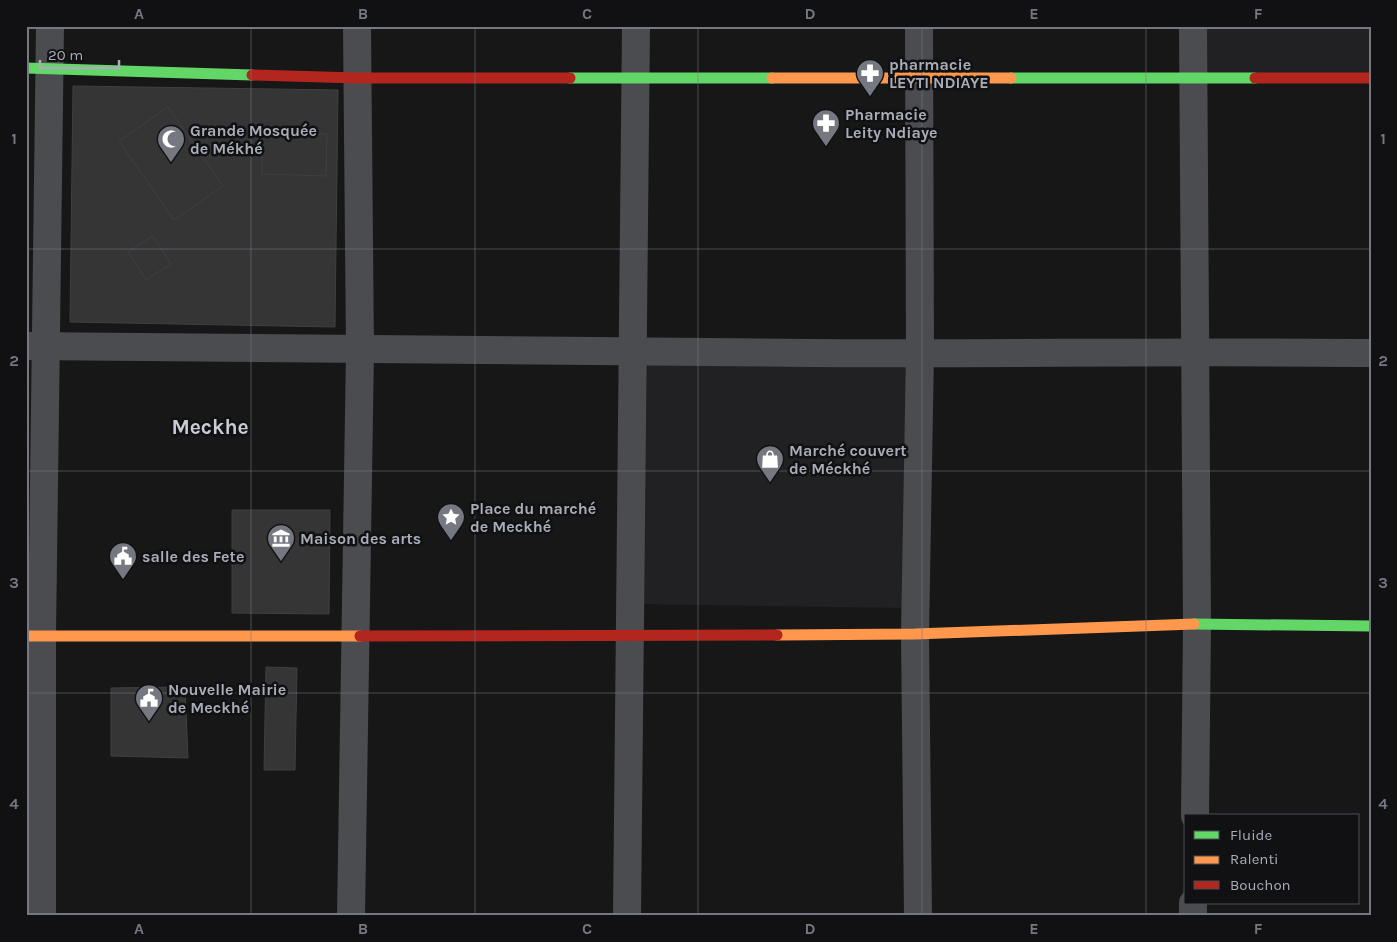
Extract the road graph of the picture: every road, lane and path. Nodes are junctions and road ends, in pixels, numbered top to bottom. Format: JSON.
{"nodes":[{"id":1,"x":50,"y":26,"type":"edge"},
{"id":2,"x":357,"y":26,"type":"edge"},
{"id":3,"x":636,"y":26,"type":"edge"},
{"id":4,"x":919,"y":26,"type":"edge"},
{"id":5,"x":1193,"y":26,"type":"edge"},
{"id":6,"x":38,"y":69,"type":"edge"},
{"id":7,"x":357,"y":78,"type":"junction"},
{"id":8,"x":918,"y":78,"type":"junction"},
{"id":9,"x":1192,"y":78,"type":"junction"},
{"id":10,"x":1371,"y":78,"type":"edge"},
{"id":11,"x":636,"y":79,"type":"junction"},
{"id":12,"x":36,"y":347,"type":"edge"},
{"id":13,"x":360,"y":351,"type":"junction"},
{"id":14,"x":632,"y":352,"type":"junction"},
{"id":15,"x":1195,"y":352,"type":"junction"},
{"id":16,"x":920,"y":353,"type":"junction"},
{"id":17,"x":1371,"y":354,"type":"edge"},
{"id":18,"x":1197,"y":624,"type":"junction"},
{"id":19,"x":1371,"y":626,"type":"edge"},
{"id":20,"x":915,"y":634,"type":"junction"},
{"id":21,"x":34,"y":636,"type":"edge"},
{"id":22,"x":631,"y":636,"type":"junction"},
{"id":23,"x":355,"y":637,"type":"junction"},
{"id":24,"x":1194,"y":814,"type":"edge"},
{"id":25,"x":42,"y":916,"type":"edge"},
{"id":26,"x":351,"y":916,"type":"edge"},
{"id":27,"x":627,"y":916,"type":"edge"},
{"id":28,"x":918,"y":916,"type":"edge"}],
"edges":[{"from":1,"to":6,"type":"street"},
{"from":2,"to":7,"type":"street"},
{"from":3,"to":11,"type":"street"},
{"from":4,"to":8,"type":"street"},
{"from":5,"to":9,"type":"street"},
{"from":6,"to":7,"type":"street"},
{"from":6,"to":12,"type":"street"},
{"from":7,"to":11,"type":"street"},
{"from":7,"to":13,"type":"street"},
{"from":8,"to":9,"type":"street"},
{"from":8,"to":11,"type":"street"},
{"from":8,"to":16,"type":"street"},
{"from":9,"to":10,"type":"street"},
{"from":9,"to":15,"type":"street"},
{"from":11,"to":14,"type":"street"},
{"from":12,"to":13,"type":"street"},
{"from":12,"to":21,"type":"street"},
{"from":13,"to":14,"type":"street"},
{"from":13,"to":23,"type":"street"},
{"from":14,"to":16,"type":"street"},
{"from":14,"to":22,"type":"street"},
{"from":15,"to":16,"type":"street"},
{"from":15,"to":17,"type":"street"},
{"from":15,"to":18,"type":"street"},
{"from":16,"to":20,"type":"street"},
{"from":18,"to":19,"type":"street"},
{"from":18,"to":20,"type":"street"},
{"from":18,"to":24,"type":"street"},
{"from":20,"to":22,"type":"street"},
{"from":20,"to":28,"type":"street"},
{"from":21,"to":23,"type":"street"},
{"from":21,"to":25,"type":"street"},
{"from":22,"to":23,"type":"street"},
{"from":22,"to":27,"type":"street"},
{"from":23,"to":26,"type":"street"}]}
